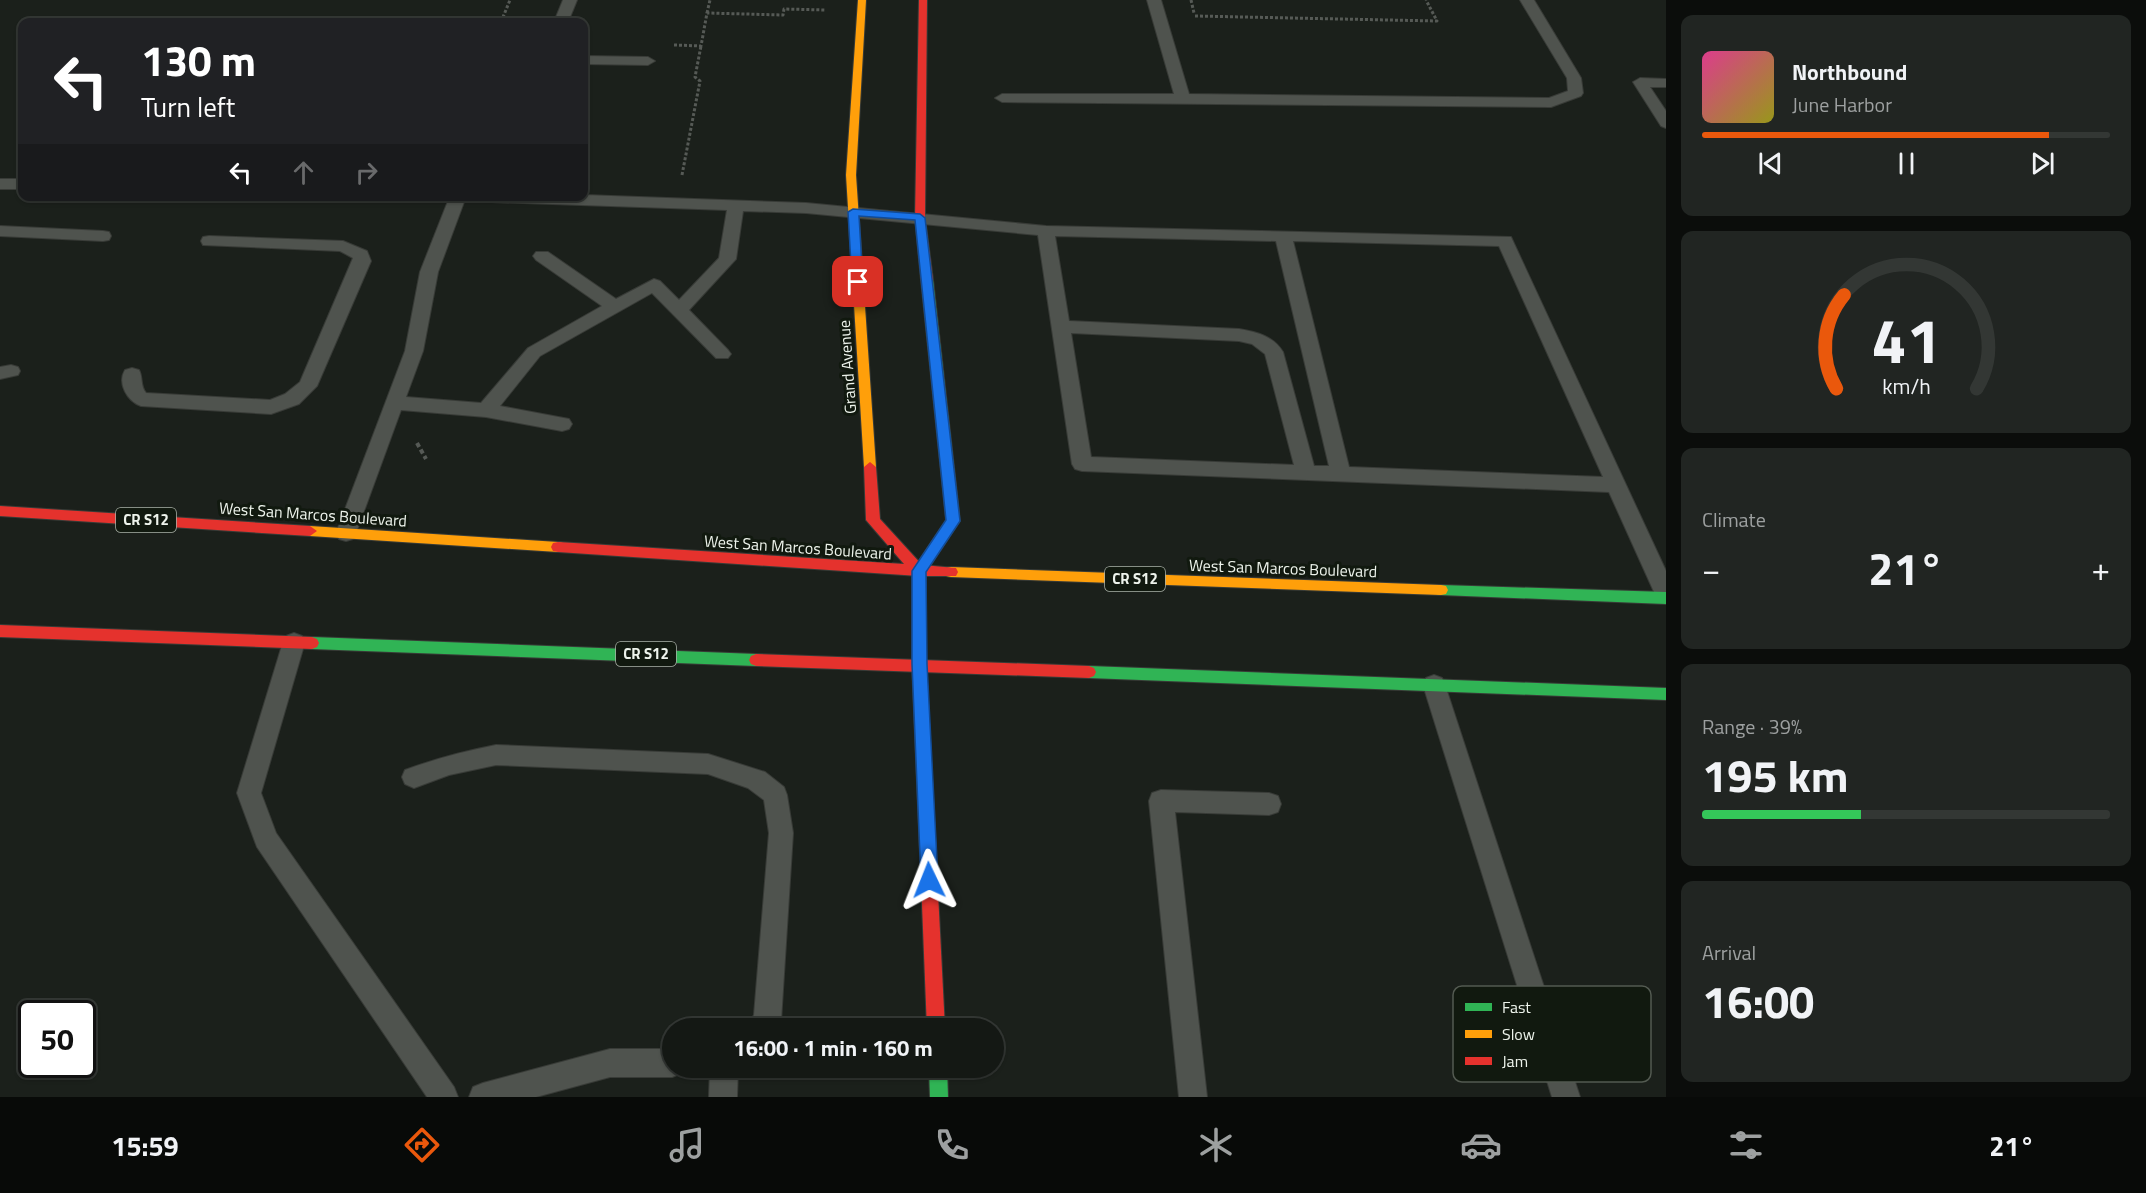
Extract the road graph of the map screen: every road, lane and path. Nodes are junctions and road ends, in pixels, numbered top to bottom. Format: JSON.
{"nodes":[{"id":1,"x":510,"y":0,"type":"edge"},
{"id":2,"x":570,"y":0,"type":"edge"},
{"id":3,"x":710,"y":0,"type":"edge"},
{"id":4,"x":862,"y":0,"type":"edge"},
{"id":5,"x":923,"y":0,"type":"edge"},
{"id":6,"x":1154,"y":0,"type":"edge"},
{"id":7,"x":1426,"y":0,"type":"edge"},
{"id":8,"x":1527,"y":0,"type":"edge"},
{"id":9,"x":830,"y":10,"type":"dead end"},
{"id":10,"x":707,"y":13,"type":"junction"},
{"id":11,"x":1195,"y":16,"type":"dead end"},
{"id":12,"x":503,"y":18,"type":"edge"},
{"id":13,"x":563,"y":18,"type":"edge"},
{"id":14,"x":671,"y":45,"type":"dead end"},
{"id":15,"x":701,"y":46,"type":"junction"},
{"id":16,"x":588,"y":60,"type":"edge"},
{"id":17,"x":648,"y":62,"type":"dead end"},
{"id":18,"x":1666,"y":83,"type":"edge"},
{"id":19,"x":1002,"y":98,"type":"dead end"},
{"id":20,"x":1183,"y":98,"type":"junction"},
{"id":21,"x":1666,"y":123,"type":"edge"},
{"id":22,"x":680,"y":183,"type":"dead end"},
{"id":23,"x":0,"y":184,"type":"edge"},
{"id":24,"x":18,"y":184,"type":"edge"},
{"id":25,"x":588,"y":200,"type":"edge"},
{"id":26,"x":456,"y":201,"type":"edge"},
{"id":27,"x":736,"y":205,"type":"junction"},
{"id":28,"x":853,"y":212,"type":"junction"},
{"id":29,"x":920,"y":218,"type":"junction"},
{"id":30,"x":0,"y":231,"type":"edge"},
{"id":31,"x":1046,"y":231,"type":"junction"},
{"id":32,"x":103,"y":236,"type":"dead end"},
{"id":33,"x":1283,"y":237,"type":"junction"},
{"id":34,"x":209,"y":241,"type":"dead end"},
{"id":35,"x":542,"y":256,"type":"dead end"},
{"id":36,"x":615,"y":307,"type":"junction"},
{"id":37,"x":679,"y":311,"type":"junction"},
{"id":38,"x":1060,"y":327,"type":"junction"},
{"id":39,"x":722,"y":354,"type":"dead end"},
{"id":40,"x":132,"y":374,"type":"dead end"},
{"id":41,"x":395,"y":403,"type":"junction"},
{"id":42,"x":486,"y":410,"type":"junction"},
{"id":43,"x":562,"y":424,"type":"dead end"},
{"id":44,"x":1306,"y":473,"type":"junction"},
{"id":45,"x":1341,"y":475,"type":"junction"},
{"id":46,"x":1616,"y":485,"type":"junction"},
{"id":47,"x":0,"y":512,"type":"edge"},
{"id":48,"x":346,"y":533,"type":"junction"},
{"id":49,"x":919,"y":571,"type":"junction"},
{"id":50,"x":1666,"y":596,"type":"edge"},
{"id":51,"x":0,"y":631,"type":"edge"},
{"id":52,"x":294,"y":642,"type":"junction"},
{"id":53,"x":919,"y":664,"type":"junction"},
{"id":54,"x":1434,"y":685,"type":"junction"},
{"id":55,"x":1666,"y":694,"type":"edge"},
{"id":56,"x":414,"y":777,"type":"dead end"},
{"id":57,"x":1269,"y":804,"type":"dead end"},
{"id":58,"x":1530,"y":986,"type":"edge"},
{"id":59,"x":767,"y":1018,"type":"edge"},
{"id":60,"x":935,"y":1018,"type":"edge"},
{"id":61,"x":662,"y":1063,"type":"edge"},
{"id":62,"x":724,"y":1078,"type":"edge"},
{"id":63,"x":938,"y":1078,"type":"edge"},
{"id":64,"x":1561,"y":1082,"type":"edge"},
{"id":65,"x":444,"y":1097,"type":"edge"},
{"id":66,"x":483,"y":1097,"type":"edge"},
{"id":67,"x":723,"y":1097,"type":"edge"},
{"id":68,"x":939,"y":1097,"type":"edge"},
{"id":69,"x":1193,"y":1097,"type":"edge"},
{"id":70,"x":1566,"y":1097,"type":"edge"}],
"edges":[{"from":1,"to":12,"type":"path"},
{"from":2,"to":13,"type":"lane"},
{"from":3,"to":10,"type":"path"},
{"from":4,"to":28,"type":"main road","name":"Grand Avenue"},
{"from":5,"to":29,"type":"main road"},
{"from":6,"to":20,"type":"lane"},
{"from":7,"to":11,"type":"path"},
{"from":8,"to":20,"type":"lane"},
{"from":9,"to":10,"type":"path"},
{"from":10,"to":15,"type":"path"},
{"from":14,"to":15,"type":"path"},
{"from":15,"to":22,"type":"path"},
{"from":16,"to":17,"type":"lane"},
{"from":18,"to":21,"type":"lane"},
{"from":19,"to":20,"type":"lane"},
{"from":23,"to":24,"type":"lane"},
{"from":25,"to":27,"type":"lane"},
{"from":26,"to":41,"type":"lane"},
{"from":27,"to":28,"type":"lane"},
{"from":27,"to":37,"type":"lane"},
{"from":28,"to":29,"type":"lane"},
{"from":28,"to":49,"type":"main road","name":"Grand Avenue"},
{"from":29,"to":31,"type":"lane"},
{"from":29,"to":49,"type":"main road"},
{"from":30,"to":32,"type":"lane"},
{"from":31,"to":33,"type":"lane"},
{"from":31,"to":38,"type":"lane"},
{"from":33,"to":45,"type":"lane"},
{"from":33,"to":46,"type":"lane"},
{"from":34,"to":40,"type":"lane"},
{"from":35,"to":36,"type":"lane"},
{"from":36,"to":37,"type":"lane"},
{"from":36,"to":42,"type":"lane"},
{"from":37,"to":39,"type":"lane"},
{"from":38,"to":44,"type":"lane"},
{"from":38,"to":44,"type":"lane"},
{"from":41,"to":42,"type":"lane"},
{"from":41,"to":48,"type":"lane"},
{"from":42,"to":43,"type":"lane"},
{"from":44,"to":45,"type":"lane"},
{"from":45,"to":46,"type":"lane"},
{"from":46,"to":50,"type":"lane"},
{"from":47,"to":48,"type":"main road","name":"West San Marcos Boulevard","number":"CR S12"},
{"from":48,"to":49,"type":"main road","name":"West San Marcos Boulevard","number":"CR S12"},
{"from":49,"to":50,"type":"main road","name":"West San Marcos Boulevard","number":"CR S12"},
{"from":49,"to":53,"type":"main road"},
{"from":51,"to":52,"type":"main road","number":"CR S12"},
{"from":52,"to":53,"type":"main road","number":"CR S12"},
{"from":52,"to":65,"type":"lane"},
{"from":53,"to":54,"type":"main road","number":"CR S12"},
{"from":53,"to":60,"type":"main road"},
{"from":54,"to":55,"type":"main road","number":"CR S12"},
{"from":54,"to":58,"type":"lane"},
{"from":56,"to":59,"type":"lane"},
{"from":57,"to":69,"type":"lane"},
{"from":61,"to":66,"type":"lane"},
{"from":62,"to":67,"type":"lane"},
{"from":63,"to":68,"type":"main road"},
{"from":64,"to":70,"type":"lane"}]}
